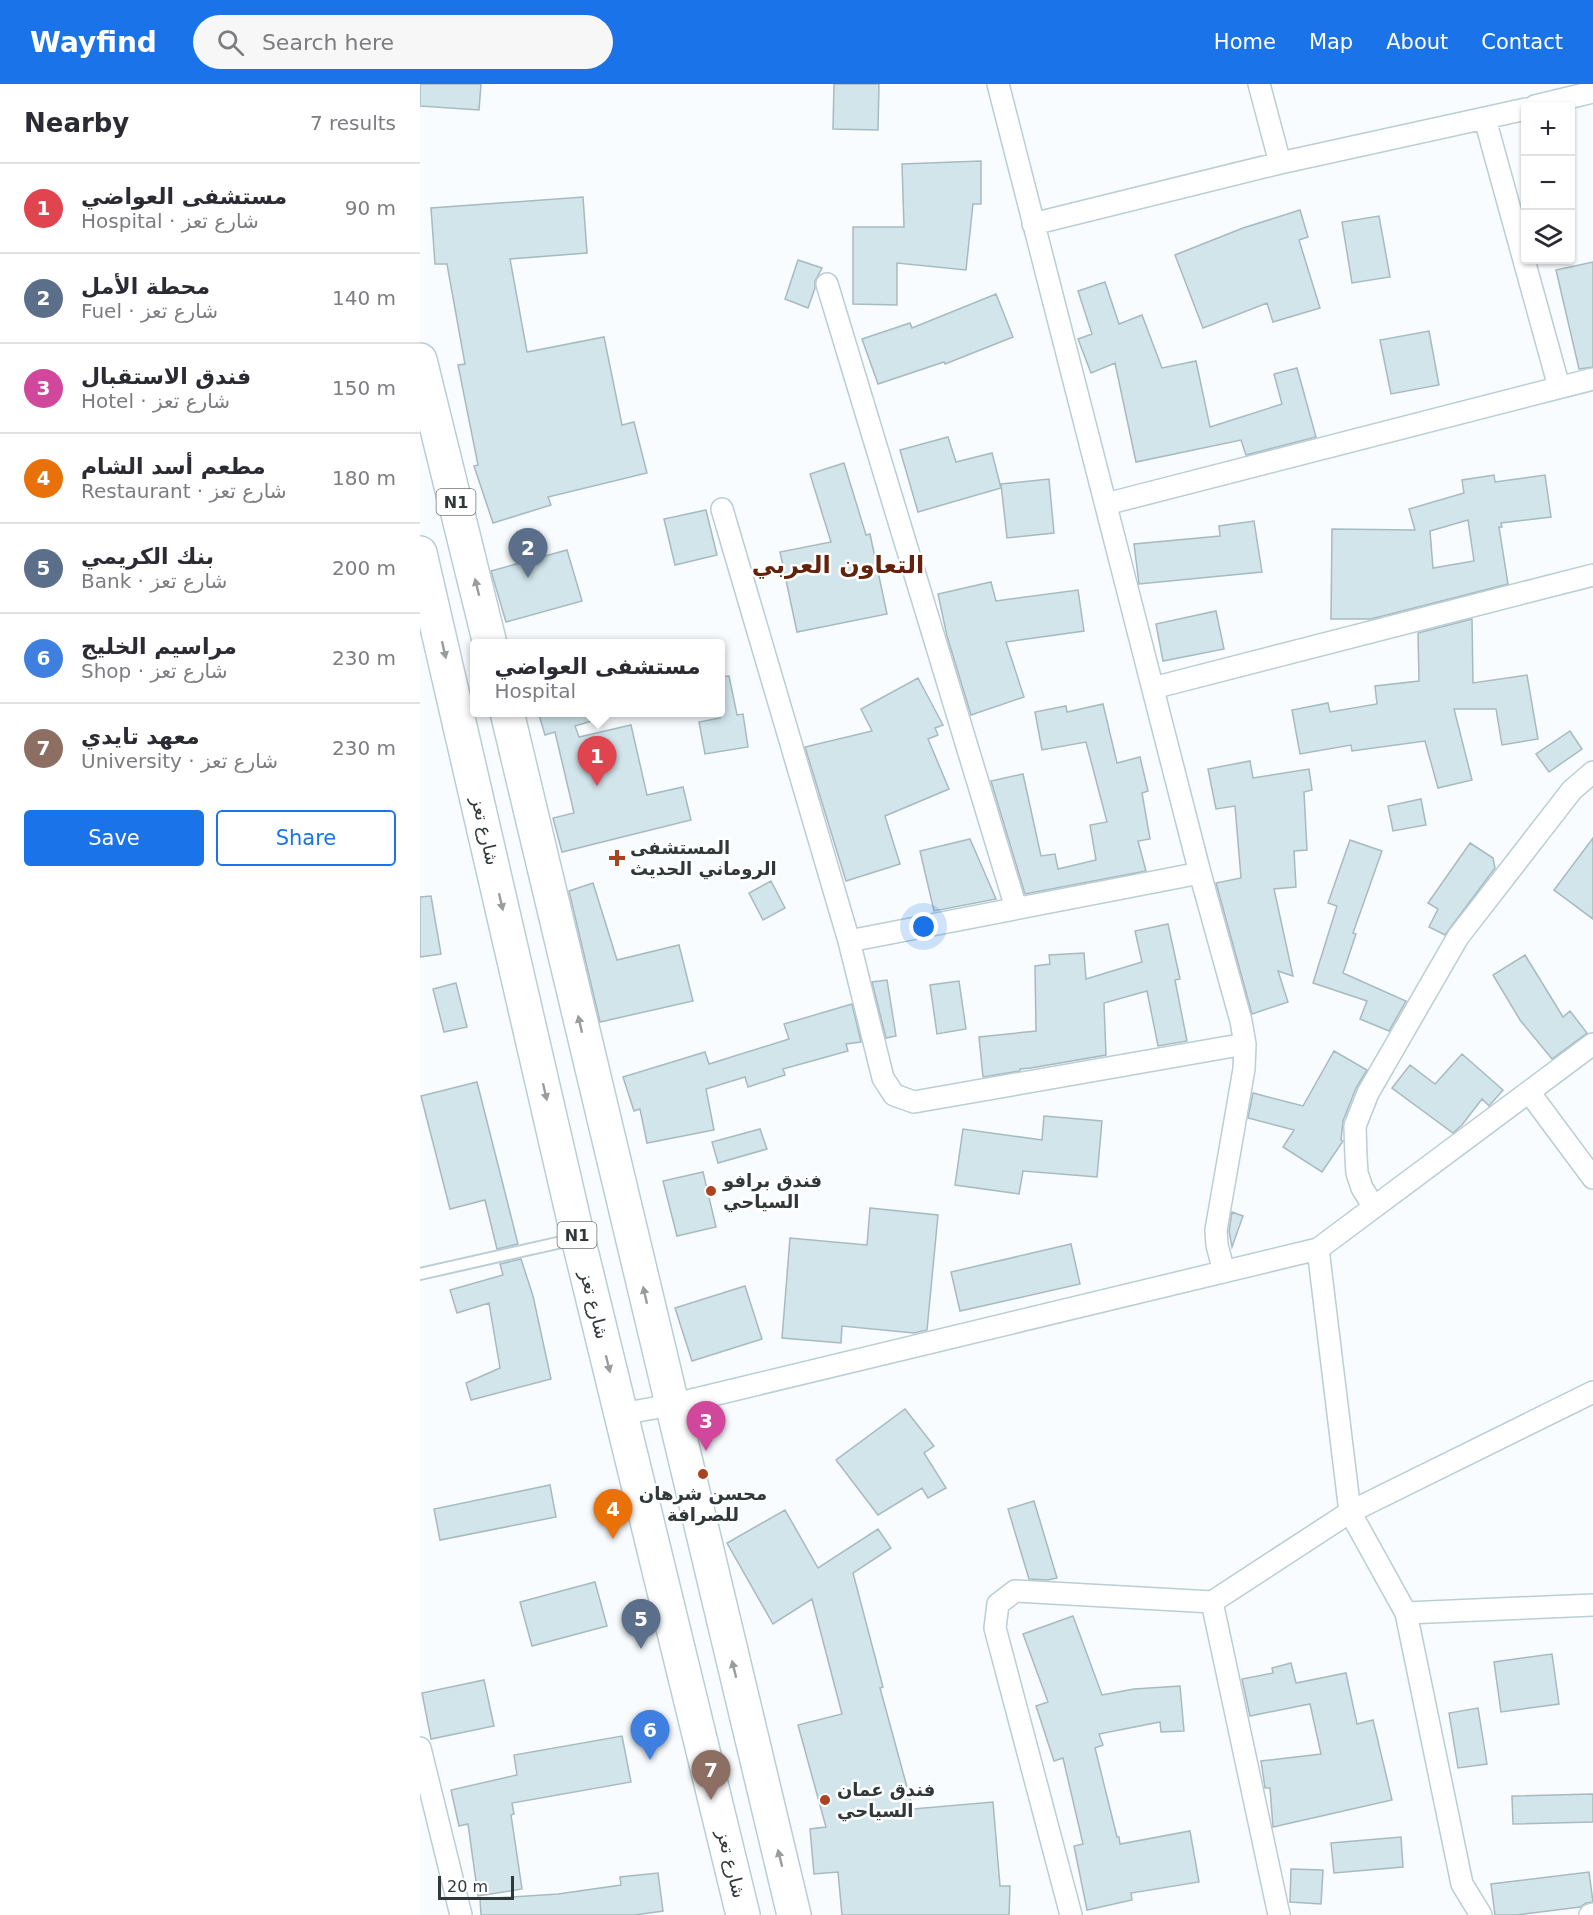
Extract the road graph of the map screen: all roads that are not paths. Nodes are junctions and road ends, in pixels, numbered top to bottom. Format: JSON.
{"nodes":[{"id":1,"x":998,"y":84,"type":"edge"},
{"id":2,"x":1259,"y":84,"type":"edge"},
{"id":3,"x":1593,"y":92,"type":"edge"},
{"id":4,"x":1552,"y":102,"type":"edge"},
{"id":5,"x":1521,"y":110,"type":"edge"},
{"id":6,"x":1485,"y":119,"type":"junction"},
{"id":7,"x":1280,"y":163,"type":"junction"},
{"id":8,"x":1033,"y":224,"type":"junction"},
{"id":9,"x":827,"y":284,"type":"dead end"},
{"id":10,"x":420,"y":360,"type":"edge"},
{"id":11,"x":1593,"y":379,"type":"edge"},
{"id":12,"x":1559,"y":387,"type":"junction"},
{"id":13,"x":1106,"y":504,"type":"junction"},
{"id":14,"x":722,"y":509,"type":"dead end"},
{"id":15,"x":420,"y":553,"type":"edge"},
{"id":16,"x":1593,"y":575,"type":"edge"},
{"id":17,"x":428,"y":616,"type":"edge"},
{"id":18,"x":489,"y":639,"type":"edge"},
{"id":19,"x":1153,"y":688,"type":"junction"},
{"id":20,"x":508,"y":717,"type":"edge"},
{"id":21,"x":1593,"y":772,"type":"edge"},
{"id":22,"x":1200,"y":873,"type":"junction"},
{"id":23,"x":1016,"y":908,"type":"junction"},
{"id":24,"x":849,"y":941,"type":"junction"},
{"id":25,"x":1245,"y":1044,"type":"junction"},
{"id":26,"x":1593,"y":1044,"type":"edge"},
{"id":27,"x":1529,"y":1092,"type":"junction"},
{"id":28,"x":1593,"y":1178,"type":"edge"},
{"id":29,"x":1374,"y":1207,"type":"junction"},
{"id":30,"x":578,"y":1238,"type":"junction"},
{"id":31,"x":1318,"y":1249,"type":"junction"},
{"id":32,"x":1224,"y":1272,"type":"junction"},
{"id":33,"x":420,"y":1274,"type":"edge"},
{"id":34,"x":1593,"y":1392,"type":"edge"},
{"id":35,"x":670,"y":1405,"type":"junction"},
{"id":36,"x":621,"y":1414,"type":"junction"},
{"id":37,"x":1350,"y":1512,"type":"junction"},
{"id":38,"x":1212,"y":1602,"type":"junction"},
{"id":39,"x":1593,"y":1605,"type":"edge"},
{"id":40,"x":1406,"y":1613,"type":"junction"},
{"id":41,"x":420,"y":1748,"type":"edge"},
{"id":42,"x":461,"y":1915,"type":"edge"},
{"id":43,"x":743,"y":1915,"type":"edge"},
{"id":44,"x":794,"y":1915,"type":"edge"},
{"id":45,"x":1071,"y":1915,"type":"edge"},
{"id":46,"x":1280,"y":1915,"type":"edge"},
{"id":47,"x":1481,"y":1915,"type":"edge"}],
"edges":[{"from":1,"to":8,"type":"street"},
{"from":2,"to":7,"type":"street"},
{"from":3,"to":4,"type":"street"},
{"from":5,"to":6,"type":"street"},
{"from":6,"to":7,"type":"street"},
{"from":6,"to":12,"type":"street"},
{"from":7,"to":8,"type":"street"},
{"from":8,"to":13,"type":"street"},
{"from":9,"to":23,"type":"street"},
{"from":18,"to":10,"type":"highway","number":"N1","one_way":true},
{"from":11,"to":12,"type":"street"},
{"from":12,"to":13,"type":"street"},
{"from":13,"to":19,"type":"street"},
{"from":14,"to":24,"type":"street"},
{"from":15,"to":17,"type":"highway","name":"شارع تعز","number":"N1"},
{"from":16,"to":19,"type":"street"},
{"from":17,"to":30,"type":"highway","name":"شارع تعز","number":"N1","one_way":true},
{"from":19,"to":22,"type":"street"},
{"from":35,"to":20,"type":"highway","one_way":true},
{"from":21,"to":29,"type":"street"},
{"from":22,"to":23,"type":"street"},
{"from":22,"to":25,"type":"street"},
{"from":23,"to":24,"type":"street"},
{"from":24,"to":25,"type":"street"},
{"from":25,"to":32,"type":"street"},
{"from":26,"to":27,"type":"street"},
{"from":27,"to":28,"type":"street"},
{"from":27,"to":29,"type":"street"},
{"from":29,"to":31,"type":"street"},
{"from":30,"to":33,"type":"lane"},
{"from":30,"to":36,"type":"highway","name":"شارع تعز","number":"N1","one_way":true},
{"from":31,"to":32,"type":"street"},
{"from":31,"to":37,"type":"street"},
{"from":32,"to":35,"type":"street"},
{"from":34,"to":37,"type":"street"},
{"from":35,"to":36,"type":"street"},
{"from":44,"to":35,"type":"highway","one_way":true},
{"from":36,"to":43,"type":"highway","name":"شارع تعز","number":"N1"},
{"from":37,"to":38,"type":"street"},
{"from":37,"to":40,"type":"street"},
{"from":38,"to":45,"type":"street"},
{"from":38,"to":46,"type":"street"},
{"from":39,"to":40,"type":"street"},
{"from":40,"to":47,"type":"street"},
{"from":41,"to":42,"type":"street"}]}
